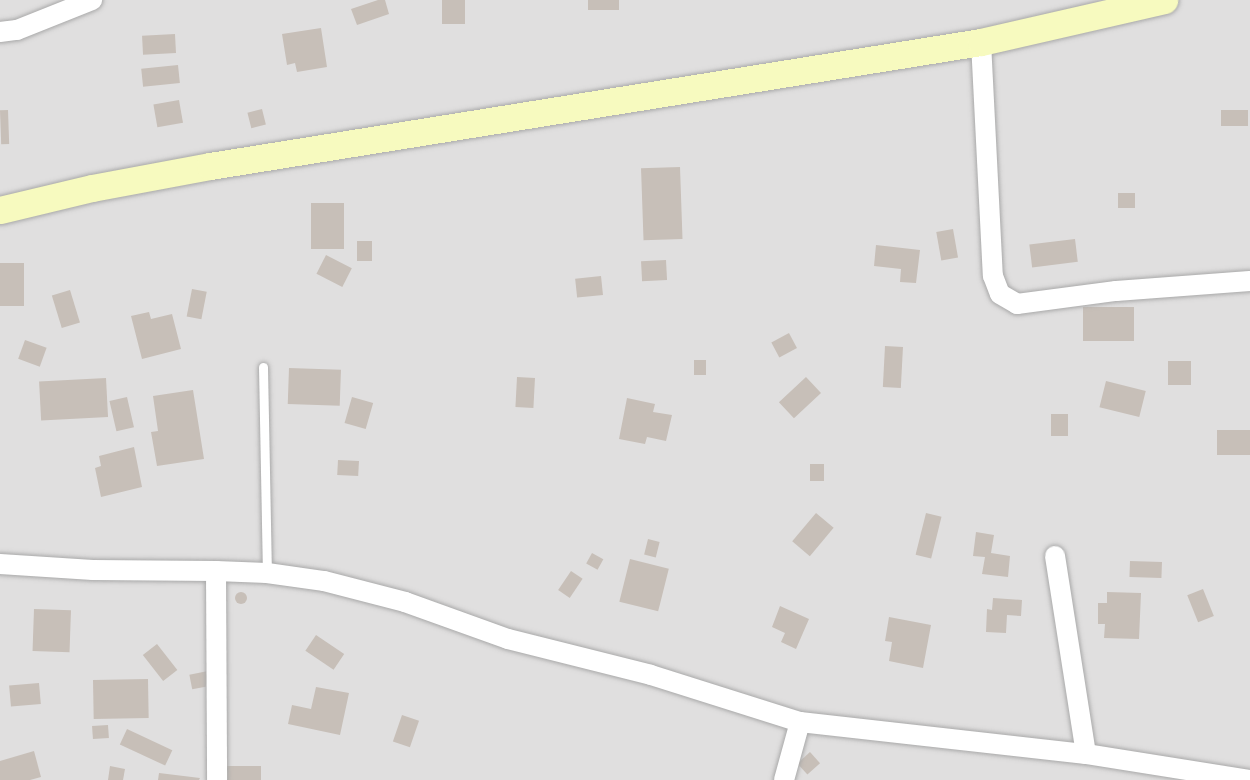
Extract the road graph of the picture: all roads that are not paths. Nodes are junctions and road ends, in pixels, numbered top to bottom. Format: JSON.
{"nodes":[{"id":1,"x":93,"y":0,"type":"edge"},
{"id":2,"x":1164,"y":0,"type":"edge"},
{"id":3,"x":0,"y":32,"type":"edge"},
{"id":4,"x":981,"y":42,"type":"junction"},
{"id":5,"x":0,"y":210,"type":"edge"},
{"id":6,"x":1250,"y":281,"type":"edge"},
{"id":7,"x":263,"y":366,"type":"dead end"},
{"id":8,"x":1055,"y":556,"type":"dead end"},
{"id":9,"x":0,"y":564,"type":"edge"},
{"id":10,"x":216,"y":571,"type":"junction"},
{"id":11,"x":267,"y":573,"type":"junction"},
{"id":12,"x":800,"y":722,"type":"junction"},
{"id":13,"x":1086,"y":754,"type":"junction"},
{"id":14,"x":217,"y":780,"type":"edge"},
{"id":15,"x":784,"y":780,"type":"edge"},
{"id":16,"x":1250,"y":780,"type":"edge"}],
"edges":[{"from":1,"to":3,"type":"street"},
{"from":2,"to":4,"type":"street"},
{"from":4,"to":5,"type":"street"},
{"from":4,"to":6,"type":"street"},
{"from":7,"to":11,"type":"lane"},
{"from":8,"to":13,"type":"street"},
{"from":9,"to":10,"type":"street"},
{"from":10,"to":11,"type":"street"},
{"from":10,"to":14,"type":"street"},
{"from":11,"to":12,"type":"street"},
{"from":12,"to":13,"type":"street"},
{"from":12,"to":15,"type":"street"},
{"from":13,"to":16,"type":"street"}]}
